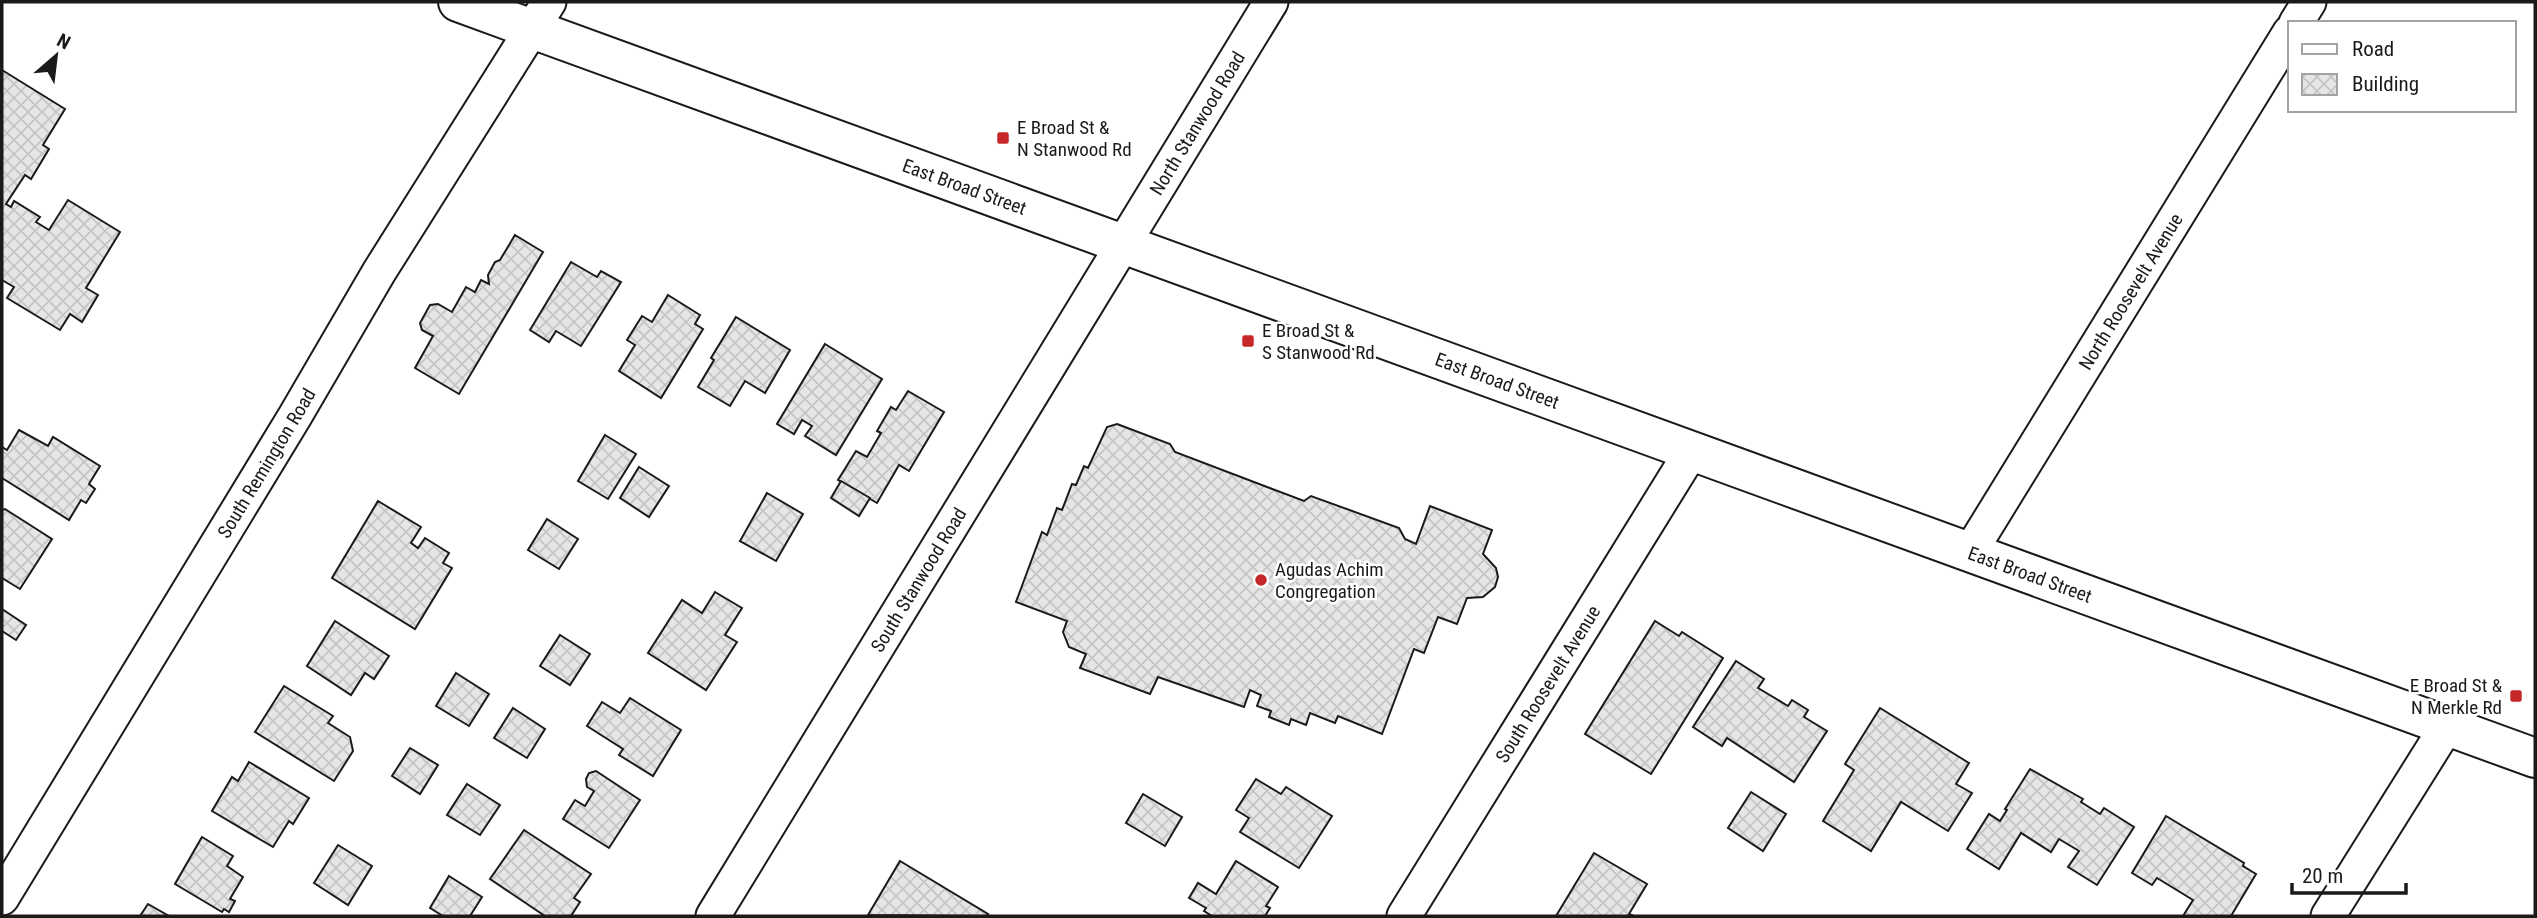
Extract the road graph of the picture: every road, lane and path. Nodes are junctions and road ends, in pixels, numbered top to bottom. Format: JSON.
{"nodes":[{"id":1,"x":458,"y":2,"type":"edge"},
{"id":2,"x":1271,"y":2,"type":"edge"},
{"id":3,"x":2309,"y":2,"type":"edge"},
{"id":4,"x":540,"y":15,"type":"edge"},
{"id":5,"x":2297,"y":21,"type":"edge"},
{"id":6,"x":2288,"y":35,"type":"edge"},
{"id":7,"x":1122,"y":244,"type":"junction"},
{"id":8,"x":1691,"y":452,"type":"junction"},
{"id":9,"x":1969,"y":552,"type":"junction"},
{"id":10,"x":2447,"y":726,"type":"junction"},
{"id":11,"x":2535,"y":758,"type":"edge"},
{"id":12,"x":2,"y":898,"type":"edge"},
{"id":13,"x":713,"y":916,"type":"edge"},
{"id":14,"x":1404,"y":916,"type":"edge"},
{"id":15,"x":2328,"y":916,"type":"edge"}],
"edges":[{"from":1,"to":4,"type":"main road","name":"East Broad Street"},
{"from":2,"to":7,"type":"street","name":"North Stanwood Road"},
{"from":3,"to":5,"type":"street"},
{"from":4,"to":7,"type":"main road","name":"East Broad Street"},
{"from":4,"to":12,"type":"street","name":"South Remington Road"},
{"from":6,"to":9,"type":"street","name":"North Roosevelt Avenue"},
{"from":7,"to":8,"type":"main road","name":"East Broad Street"},
{"from":7,"to":13,"type":"street","name":"South Stanwood Road"},
{"from":8,"to":9,"type":"main road","name":"East Broad Street"},
{"from":8,"to":14,"type":"street","name":"South Roosevelt Avenue"},
{"from":9,"to":10,"type":"main road","name":"East Broad Street"},
{"from":10,"to":11,"type":"main road","name":"East Broad Street"},
{"from":10,"to":15,"type":"street"}]}
